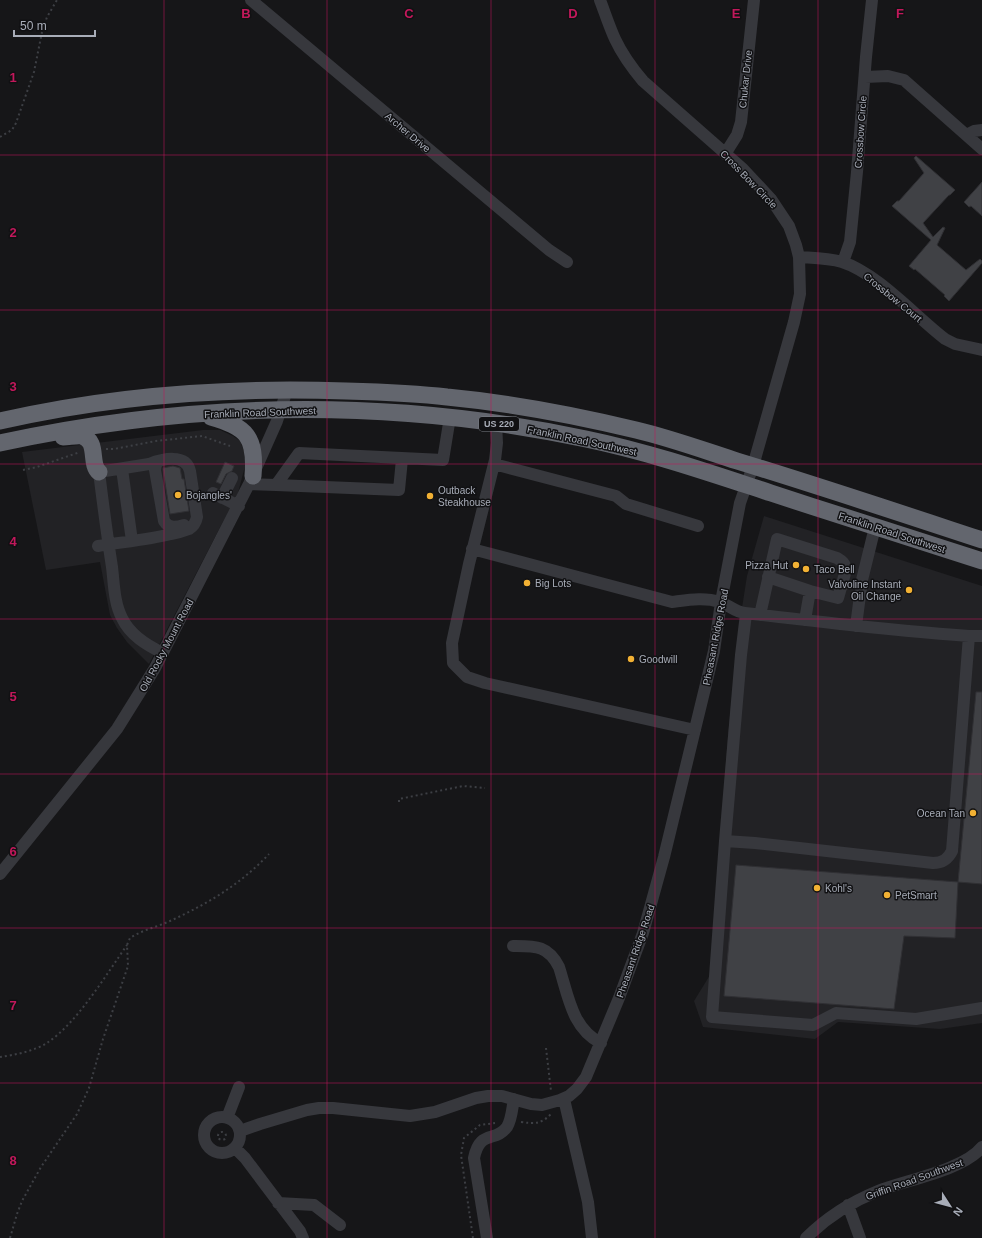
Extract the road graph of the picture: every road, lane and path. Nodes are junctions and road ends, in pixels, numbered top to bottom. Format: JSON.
{"nodes":[{"id":1,"x":57,"y":0,"type":"edge"},
{"id":2,"x":251,"y":0,"type":"edge"},
{"id":3,"x":600,"y":0,"type":"edge"},
{"id":4,"x":754,"y":0,"type":"edge"},
{"id":5,"x":872,"y":0,"type":"edge"},
{"id":6,"x":865,"y":77,"type":"junction"},
{"id":7,"x":982,"y":130,"type":"edge"},
{"id":8,"x":966,"y":135,"type":"junction"},
{"id":9,"x":0,"y":138,"type":"edge"},
{"id":10,"x":982,"y":149,"type":"edge"},
{"id":11,"x":726,"y":154,"type":"junction"},
{"id":12,"x":799,"y":257,"type":"junction"},
{"id":13,"x":566,"y":262,"type":"dead end"},
{"id":14,"x":843,"y":262,"type":"junction"},
{"id":15,"x":982,"y":350,"type":"edge"},
{"id":16,"x":287,"y":390,"type":"junction"},
{"id":17,"x":282,"y":410,"type":"junction"},
{"id":18,"x":199,"y":414,"type":"junction"},
{"id":19,"x":450,"y":417,"type":"junction"},
{"id":20,"x":0,"y":422,"type":"edge"},
{"id":21,"x":496,"y":423,"type":"junction"},
{"id":22,"x":17,"y":439,"type":"junction"},
{"id":23,"x":0,"y":443,"type":"edge"},
{"id":24,"x":230,"y":446,"type":"dead end"},
{"id":25,"x":102,"y":449,"type":"dead end"},
{"id":26,"x":85,"y":451,"type":"dead end"},
{"id":27,"x":177,"y":458,"type":"junction"},
{"id":28,"x":402,"y":459,"type":"junction"},
{"id":29,"x":154,"y":463,"type":"junction"},
{"id":30,"x":494,"y":464,"type":"junction"},
{"id":31,"x":753,"y":466,"type":"junction"},
{"id":32,"x":122,"y":469,"type":"junction"},
{"id":33,"x":23,"y":470,"type":"dead end"},
{"id":34,"x":96,"y":475,"type":"junction"},
{"id":35,"x":232,"y":478,"type":"dead end"},
{"id":36,"x":251,"y":480,"type":"junction"},
{"id":37,"x":746,"y":485,"type":"junction"},
{"id":38,"x":276,"y":486,"type":"junction"},
{"id":39,"x":239,"y":506,"type":"junction"},
{"id":40,"x":698,"y":526,"type":"dead end"},
{"id":41,"x":875,"y":527,"type":"junction"},
{"id":42,"x":159,"y":537,"type":"junction"},
{"id":43,"x":982,"y":540,"type":"edge"},
{"id":44,"x":132,"y":541,"type":"junction"},
{"id":45,"x":103,"y":545,"type":"junction"},
{"id":46,"x":472,"y":549,"type":"junction"},
{"id":47,"x":982,"y":561,"type":"edge"},
{"id":48,"x":768,"y":577,"type":"junction"},
{"id":49,"x":810,"y":591,"type":"junction"},
{"id":50,"x":721,"y":602,"type":"junction"},
{"id":51,"x":746,"y":614,"type":"junction"},
{"id":52,"x":760,"y":615,"type":"junction"},
{"id":53,"x":805,"y":620,"type":"junction"},
{"id":54,"x":856,"y":626,"type":"junction"},
{"id":55,"x":969,"y":636,"type":"junction"},
{"id":56,"x":982,"y":636,"type":"edge"},
{"id":57,"x":163,"y":654,"type":"junction"},
{"id":58,"x":695,"y":730,"type":"junction"},
{"id":59,"x":485,"y":788,"type":"dead end"},
{"id":60,"x":399,"y":802,"type":"dead end"},
{"id":61,"x":726,"y":841,"type":"junction"},
{"id":62,"x":268,"y":854,"type":"dead end"},
{"id":63,"x":0,"y":874,"type":"edge"},
{"id":64,"x":127,"y":945,"type":"junction"},
{"id":65,"x":512,"y":946,"type":"dead end"},
{"id":66,"x":982,"y":1008,"type":"edge"},
{"id":67,"x":601,"y":1043,"type":"junction"},
{"id":68,"x":546,"y":1048,"type":"dead end"},
{"id":69,"x":0,"y":1057,"type":"edge"},
{"id":70,"x":238,"y":1087,"type":"dead end"},
{"id":71,"x":551,"y":1096,"type":"dead end"},
{"id":72,"x":514,"y":1099,"type":"junction"},
{"id":73,"x":564,"y":1099,"type":"junction"},
{"id":74,"x":227,"y":1118,"type":"junction"},
{"id":75,"x":240,"y":1131,"type":"junction"},
{"id":76,"x":218,"y":1132,"type":"joint"},
{"id":77,"x":982,"y":1147,"type":"edge"},
{"id":78,"x":235,"y":1148,"type":"junction"},
{"id":79,"x":278,"y":1203,"type":"junction"},
{"id":80,"x":848,"y":1205,"type":"junction"},
{"id":81,"x":340,"y":1225,"type":"dead end"},
{"id":82,"x":10,"y":1238,"type":"edge"},
{"id":83,"x":303,"y":1238,"type":"edge"},
{"id":84,"x":487,"y":1238,"type":"edge"},
{"id":85,"x":592,"y":1238,"type":"edge"},
{"id":86,"x":806,"y":1238,"type":"edge"},
{"id":87,"x":860,"y":1238,"type":"edge"}],
"edges":[{"from":1,"to":9,"type":"path"},
{"from":2,"to":13,"type":"street","name":"Archer Drive"},
{"from":3,"to":11,"type":"street","name":"Cross Bow Circle"},
{"from":4,"to":11,"type":"street","name":"Chukar Drive"},
{"from":5,"to":6,"type":"street","name":"Crossbow Circle"},
{"from":6,"to":8,"type":"street"},
{"from":6,"to":14,"type":"street","name":"Crossbow Circle"},
{"from":7,"to":8,"type":"street"},
{"from":8,"to":10,"type":"street"},
{"from":11,"to":12,"type":"street","name":"Cross Bow Circle"},
{"from":12,"to":14,"type":"street","name":"Crossbow Court"},
{"from":12,"to":31,"type":"street","name":"Cross Bow Circle"},
{"from":14,"to":15,"type":"street","name":"Crossbow Court"},
{"from":16,"to":17,"type":"street","name":"Old Rocky Mount Road"},
{"from":16,"to":20,"type":"highway","name":"Franklin Road Southwest","number":"US 220"},
{"from":16,"to":31,"type":"highway","name":"Franklin Road Southwest","number":"US 220"},
{"from":17,"to":18,"type":"highway","name":"Franklin Road Southwest","number":"US 220"},
{"from":17,"to":19,"type":"highway","name":"Franklin Road Southwest","number":"US 220"},
{"from":17,"to":36,"type":"street","name":"Old Rocky Mount Road"},
{"from":18,"to":22,"type":"highway","name":"Franklin Road Southwest","number":"US 220"},
{"from":18,"to":36,"type":"highway"},
{"from":19,"to":21,"type":"highway","name":"Franklin Road Southwest","number":"US 220"},
{"from":19,"to":28,"type":"street"},
{"from":21,"to":30,"type":"street"},
{"from":21,"to":37,"type":"highway","name":"Franklin Road Southwest","number":"US 220"},
{"from":22,"to":23,"type":"highway","name":"Franklin Road Southwest","number":"US 220"},
{"from":22,"to":34,"type":"highway"},
{"from":24,"to":25,"type":"path"},
{"from":26,"to":33,"type":"path"},
{"from":27,"to":29,"type":"street"},
{"from":27,"to":29,"type":"street"},
{"from":27,"to":42,"type":"street"},
{"from":28,"to":38,"type":"street"},
{"from":28,"to":38,"type":"street"},
{"from":29,"to":32,"type":"street"},
{"from":29,"to":42,"type":"street"},
{"from":30,"to":40,"type":"street"},
{"from":30,"to":46,"type":"street"},
{"from":31,"to":37,"type":"street","name":"Pheasant Ridge Road"},
{"from":31,"to":43,"type":"highway","name":"Franklin Road Southwest","number":"US 220"},
{"from":32,"to":34,"type":"street"},
{"from":32,"to":44,"type":"street"},
{"from":34,"to":45,"type":"street"},
{"from":35,"to":39,"type":"street"},
{"from":36,"to":38,"type":"street"},
{"from":36,"to":39,"type":"street","name":"Old Rocky Mount Road"},
{"from":37,"to":41,"type":"highway","name":"Franklin Road Southwest","number":"US 220"},
{"from":37,"to":50,"type":"street","name":"Pheasant Ridge Road"},
{"from":39,"to":57,"type":"street","name":"Old Rocky Mount Road"},
{"from":41,"to":47,"type":"highway","name":"Franklin Road Southwest","number":"US 220"},
{"from":41,"to":54,"type":"street"},
{"from":42,"to":44,"type":"street"},
{"from":44,"to":45,"type":"street"},
{"from":45,"to":57,"type":"street"},
{"from":46,"to":50,"type":"street"},
{"from":46,"to":58,"type":"street"},
{"from":48,"to":49,"type":"street"},
{"from":48,"to":49,"type":"street"},
{"from":48,"to":52,"type":"street"},
{"from":49,"to":53,"type":"street"},
{"from":50,"to":51,"type":"street"},
{"from":50,"to":58,"type":"street","name":"Pheasant Ridge Road"},
{"from":51,"to":52,"type":"street"},
{"from":51,"to":61,"type":"street"},
{"from":52,"to":53,"type":"street"},
{"from":53,"to":54,"type":"street"},
{"from":54,"to":55,"type":"street"},
{"from":55,"to":56,"type":"street"},
{"from":55,"to":61,"type":"street"},
{"from":57,"to":63,"type":"street","name":"Old Rocky Mount Road"},
{"from":58,"to":67,"type":"street","name":"Pheasant Ridge Road"},
{"from":59,"to":60,"type":"path"},
{"from":61,"to":66,"type":"street"},
{"from":62,"to":64,"type":"path"},
{"from":64,"to":69,"type":"path"},
{"from":64,"to":82,"type":"path"},
{"from":65,"to":67,"type":"street"},
{"from":67,"to":73,"type":"street","name":"Pheasant Ridge Road"},
{"from":68,"to":71,"type":"path"},
{"from":70,"to":74,"type":"street"},
{"from":72,"to":73,"type":"street","name":"Pheasant Ridge Road"},
{"from":72,"to":75,"type":"street","name":"Pheasant Ridge Road"},
{"from":72,"to":84,"type":"street"},
{"from":73,"to":85,"type":"street"},
{"from":74,"to":75,"type":"street"},
{"from":74,"to":78,"type":"street"},
{"from":75,"to":78,"type":"street"},
{"from":76,"to":76,"type":"path"},
{"from":77,"to":80,"type":"street","name":"Griffin Road Southwest"},
{"from":78,"to":79,"type":"street"},
{"from":79,"to":81,"type":"street"},
{"from":79,"to":83,"type":"street"},
{"from":80,"to":86,"type":"street","name":"Griffin Road Southwest"},
{"from":80,"to":87,"type":"street"}]}
